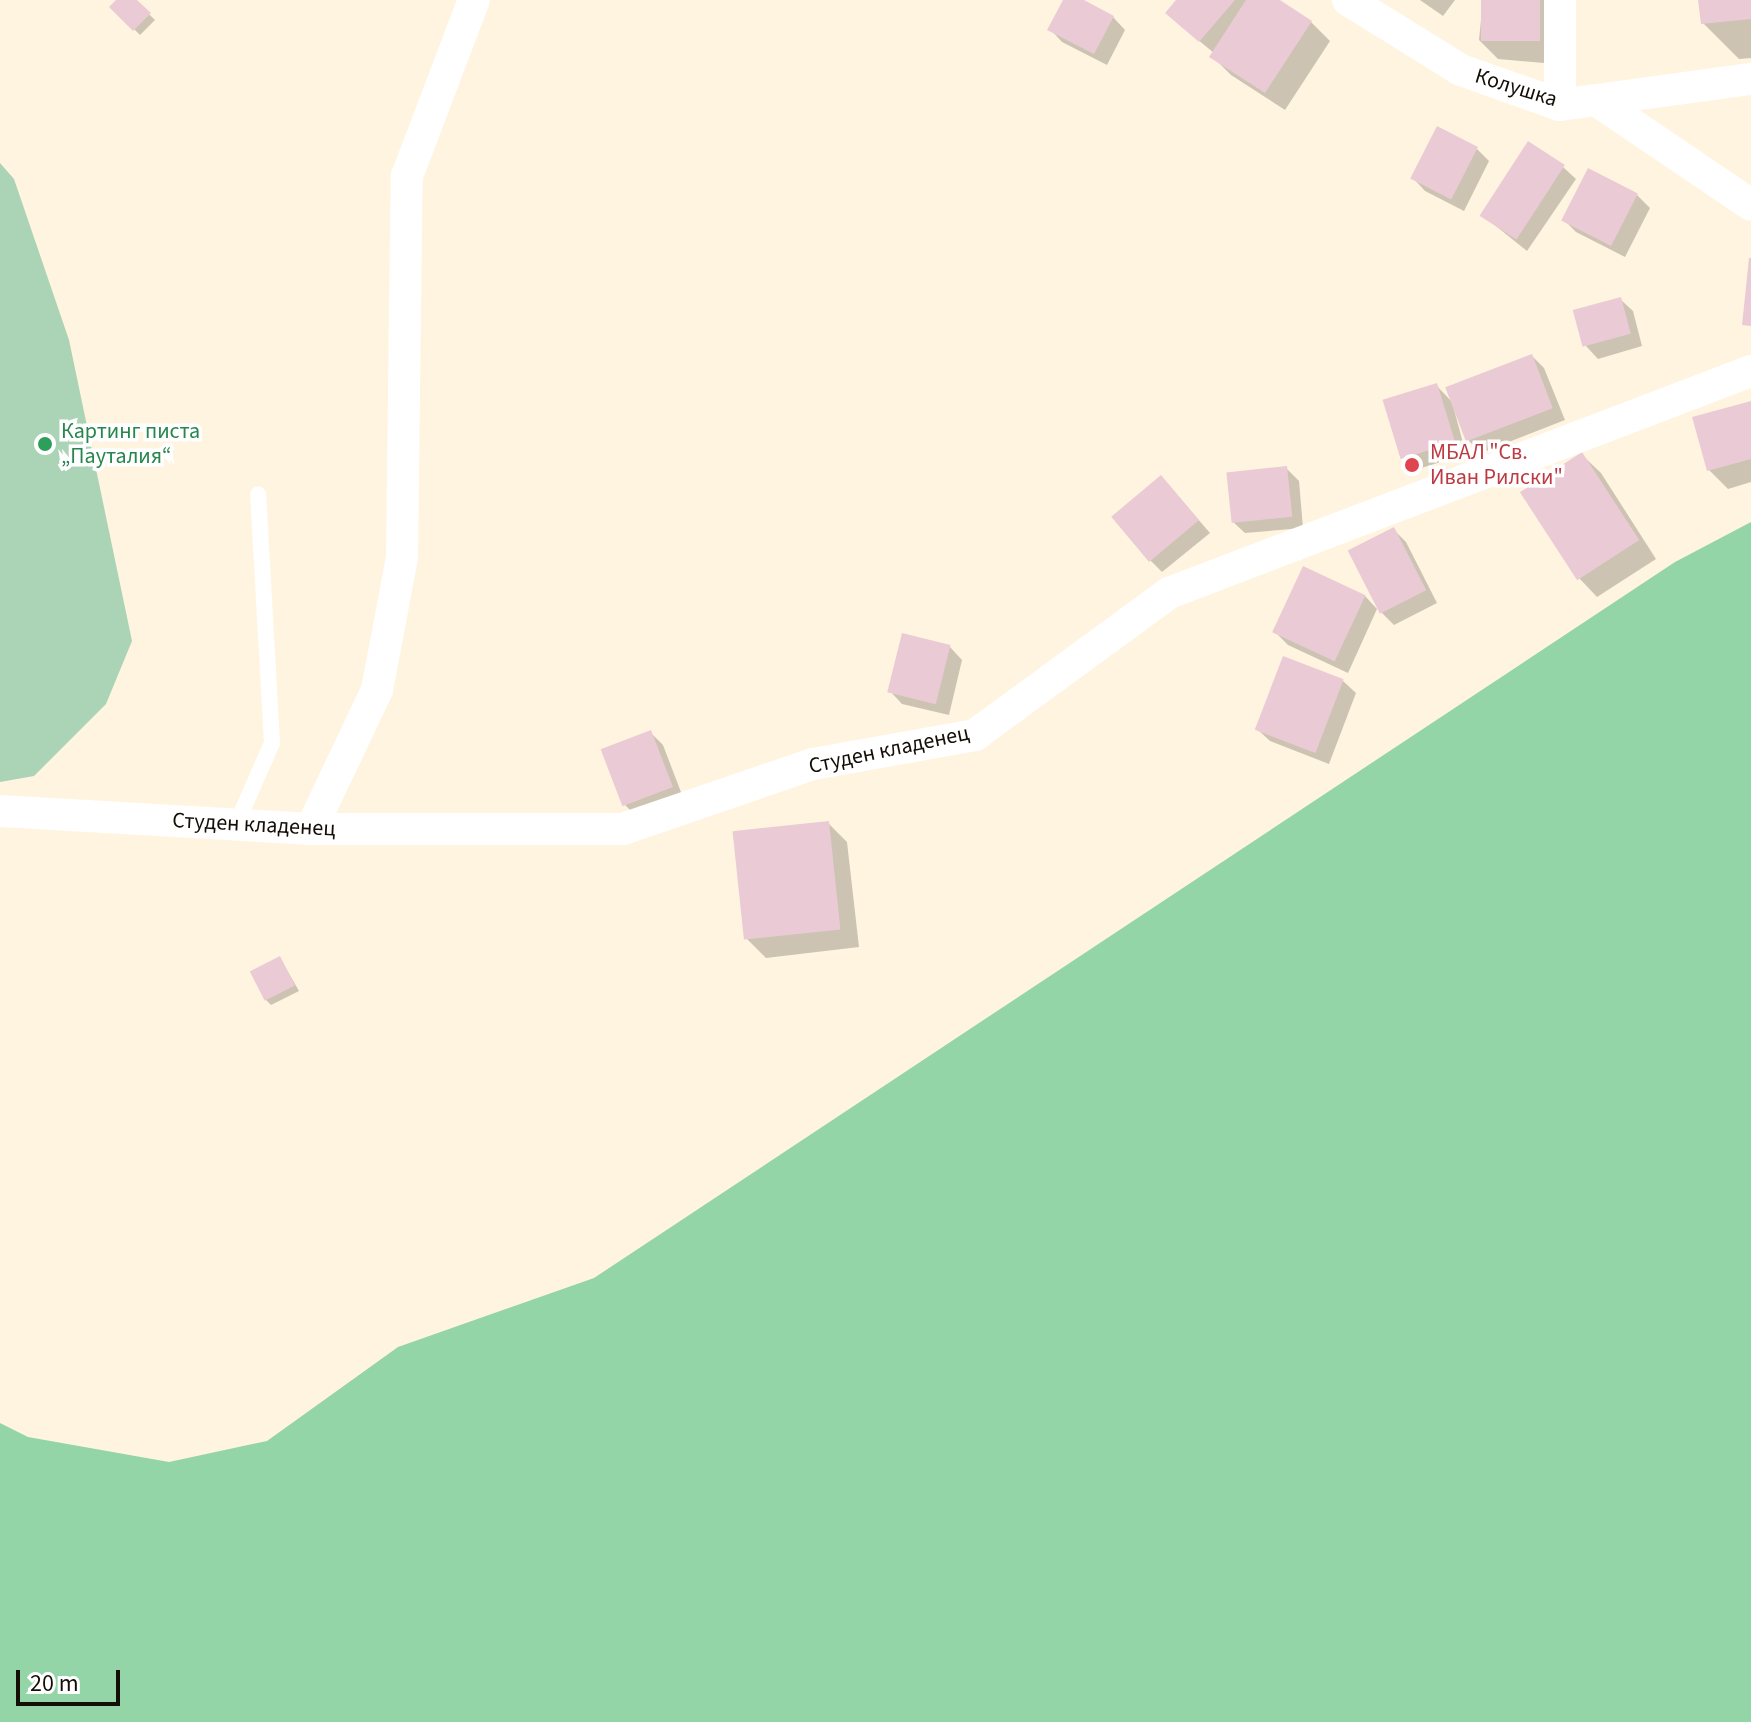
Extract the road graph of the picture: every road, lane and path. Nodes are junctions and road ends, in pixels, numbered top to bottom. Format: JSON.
{"nodes":[{"id":1,"x":474,"y":0,"type":"edge"},
{"id":2,"x":1348,"y":0,"type":"edge"},
{"id":3,"x":1560,"y":0,"type":"edge"},
{"id":4,"x":1751,"y":79,"type":"edge"},
{"id":5,"x":1596,"y":100,"type":"junction"},
{"id":6,"x":1560,"y":105,"type":"junction"},
{"id":7,"x":1751,"y":205,"type":"edge"},
{"id":8,"x":1751,"y":371,"type":"edge"},
{"id":9,"x":258,"y":494,"type":"dead end"},
{"id":10,"x":0,"y":811,"type":"edge"},
{"id":11,"x":236,"y":825,"type":"junction"},
{"id":12,"x":311,"y":829,"type":"junction"}],
"edges":[{"from":1,"to":12,"type":"street"},
{"from":2,"to":6,"type":"street","name":"Колушка"},
{"from":3,"to":6,"type":"street"},
{"from":4,"to":5,"type":"street","name":"Колушка"},
{"from":5,"to":6,"type":"street","name":"Колушка"},
{"from":5,"to":7,"type":"street"},
{"from":8,"to":12,"type":"street","name":"Студен кладенец"},
{"from":9,"to":11,"type":"lane"},
{"from":10,"to":11,"type":"street","name":"Студен кладенец"},
{"from":11,"to":12,"type":"street","name":"Студен кладенец"}]}
